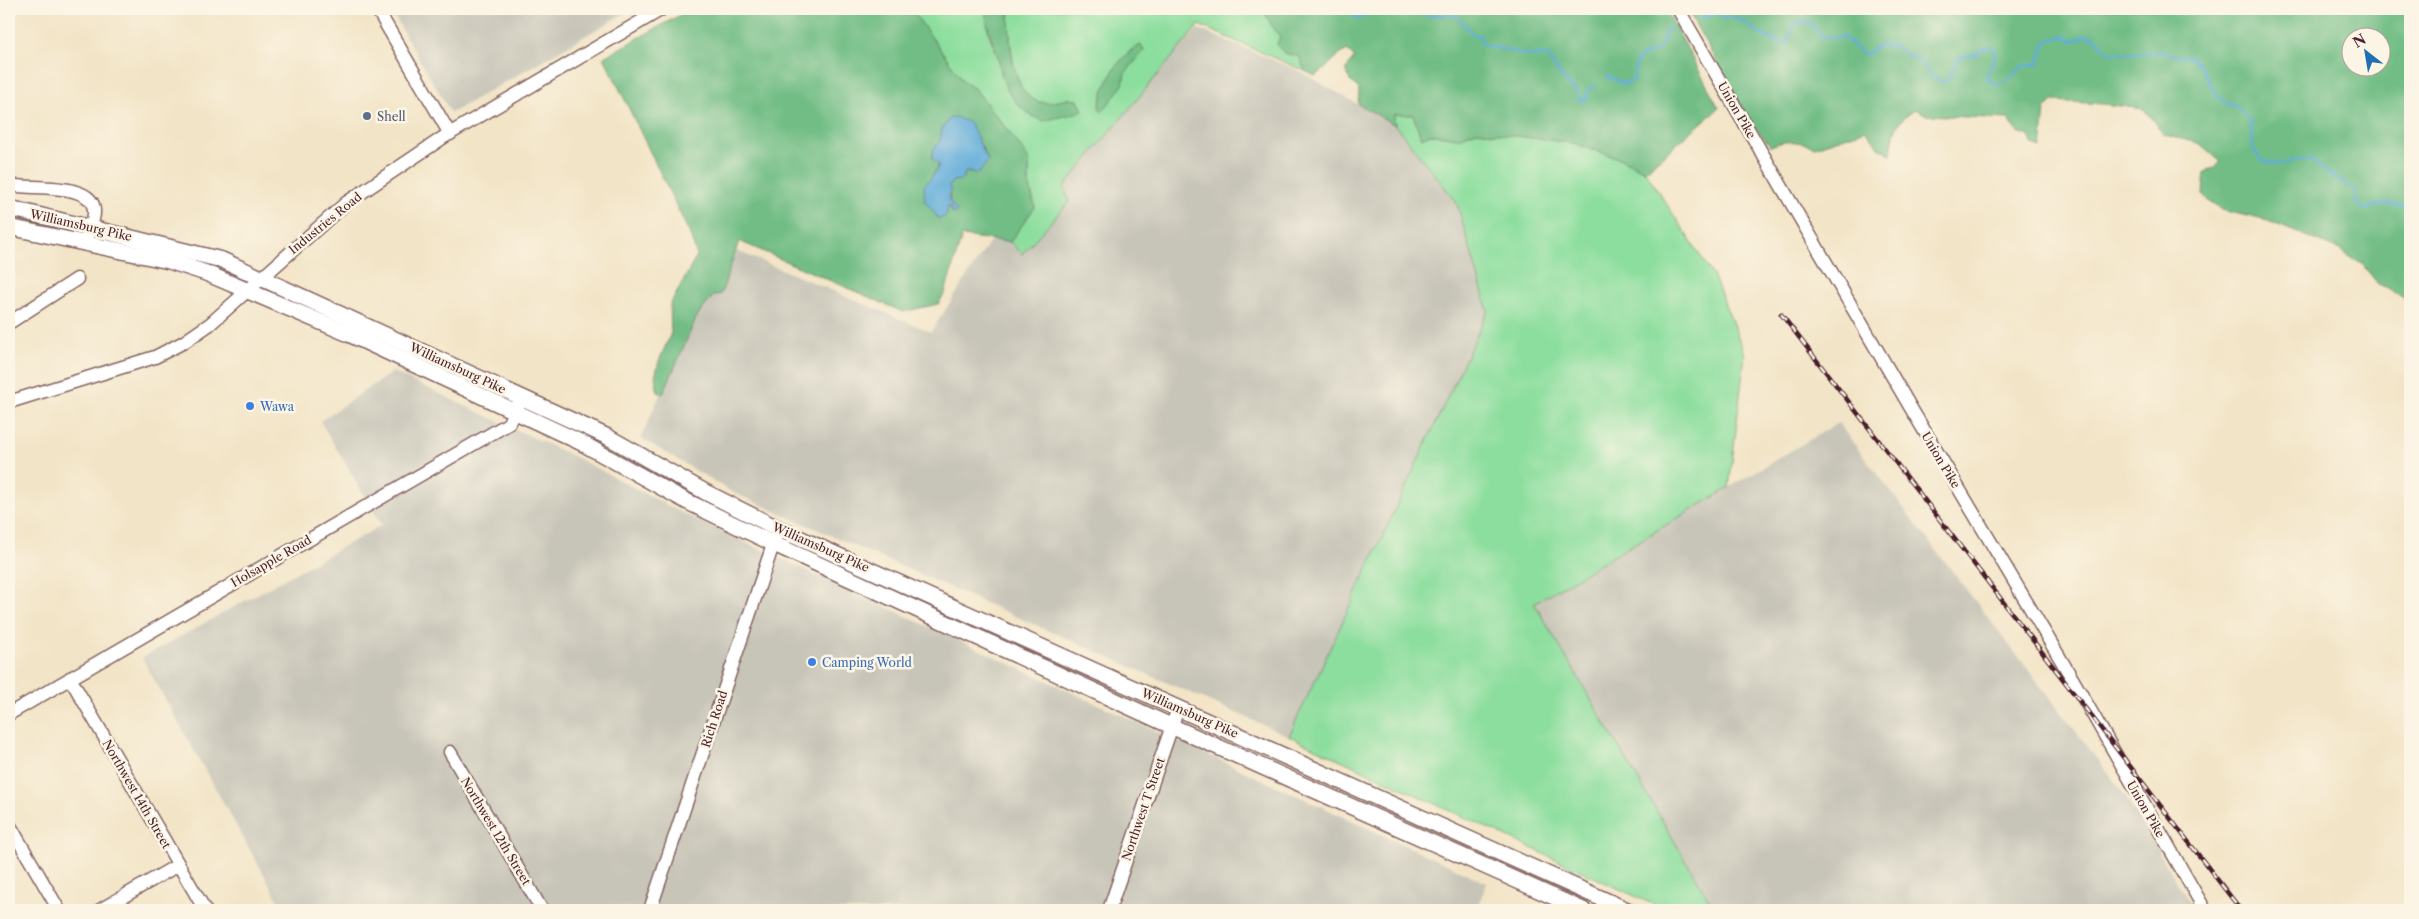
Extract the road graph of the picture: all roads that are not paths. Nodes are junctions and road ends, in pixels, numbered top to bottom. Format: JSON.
{"nodes":[{"id":1,"x":378,"y":9,"type":"edge"},
{"id":2,"x":662,"y":9,"type":"edge"},
{"id":3,"x":1678,"y":9,"type":"edge"},
{"id":4,"x":450,"y":134,"type":"junction"},
{"id":5,"x":9,"y":185,"type":"edge"},
{"id":6,"x":9,"y":208,"type":"edge"},
{"id":7,"x":9,"y":227,"type":"edge"},
{"id":8,"x":90,"y":227,"type":"junction"},
{"id":9,"x":85,"y":244,"type":"junction"},
{"id":10,"x":260,"y":277,"type":"junction"},
{"id":11,"x":77,"y":279,"type":"dead end"},
{"id":12,"x":245,"y":291,"type":"junction"},
{"id":13,"x":9,"y":323,"type":"edge"},
{"id":14,"x":522,"y":397,"type":"junction"},
{"id":15,"x":9,"y":402,"type":"edge"},
{"id":16,"x":514,"y":412,"type":"junction"},
{"id":17,"x":779,"y":529,"type":"junction"},
{"id":18,"x":772,"y":544,"type":"junction"},
{"id":19,"x":70,"y":678,"type":"junction"},
{"id":20,"x":1178,"y":708,"type":"junction"},
{"id":21,"x":9,"y":714,"type":"edge"},
{"id":22,"x":1171,"y":726,"type":"junction"},
{"id":23,"x":450,"y":752,"type":"dead end"},
{"id":24,"x":9,"y":824,"type":"edge"},
{"id":25,"x":178,"y":865,"type":"junction"},
{"id":26,"x":60,"y":910,"type":"edge"},
{"id":27,"x":100,"y":910,"type":"edge"},
{"id":28,"x":205,"y":910,"type":"edge"},
{"id":29,"x":542,"y":910,"type":"edge"},
{"id":30,"x":650,"y":910,"type":"edge"},
{"id":31,"x":1109,"y":910,"type":"edge"},
{"id":32,"x":1583,"y":910,"type":"edge"},
{"id":33,"x":1627,"y":910,"type":"edge"},
{"id":34,"x":2205,"y":910,"type":"edge"}],
"edges":[{"from":1,"to":4,"type":"street"},
{"from":2,"to":4,"type":"street","name":"Industries Road"},
{"from":3,"to":34,"type":"street","name":"Union Pike"},
{"from":4,"to":10,"type":"street","name":"Industries Road"},
{"from":5,"to":8,"type":"street"},
{"from":6,"to":8,"type":"main road","name":"Williamsburg Pike"},
{"from":7,"to":9,"type":"main road","name":"Williamsburg Pike"},
{"from":8,"to":9,"type":"street"},
{"from":8,"to":10,"type":"main road","name":"Williamsburg Pike"},
{"from":9,"to":12,"type":"main road","name":"Williamsburg Pike"},
{"from":10,"to":12,"type":"street","name":"Industries Road"},
{"from":10,"to":14,"type":"main road","name":"Williamsburg Pike"},
{"from":11,"to":13,"type":"street"},
{"from":12,"to":15,"type":"street","name":"Industries Road"},
{"from":12,"to":16,"type":"main road","name":"Williamsburg Pike"},
{"from":14,"to":16,"type":"street","name":"Holsapple Road"},
{"from":14,"to":17,"type":"main road","name":"Williamsburg Pike"},
{"from":16,"to":18,"type":"main road","name":"Williamsburg Pike"},
{"from":16,"to":19,"type":"street","name":"Holsapple Road"},
{"from":17,"to":18,"type":"street","name":"Rich Road"},
{"from":17,"to":20,"type":"main road","name":"Williamsburg Pike"},
{"from":18,"to":22,"type":"main road","name":"Williamsburg Pike"},
{"from":18,"to":30,"type":"street","name":"Rich Road"},
{"from":19,"to":21,"type":"street","name":"Holsapple Road"},
{"from":19,"to":25,"type":"street","name":"Northwest 14th Street"},
{"from":20,"to":22,"type":"street","name":"Northwest T Street"},
{"from":20,"to":33,"type":"main road","name":"Williamsburg Pike"},
{"from":22,"to":31,"type":"street","name":"Northwest T Street"},
{"from":22,"to":32,"type":"main road","name":"Williamsburg Pike"},
{"from":23,"to":29,"type":"street","name":"Northwest 12th Street"},
{"from":24,"to":26,"type":"street"},
{"from":25,"to":27,"type":"street"},
{"from":25,"to":28,"type":"street","name":"Northwest 14th Street"}]}
